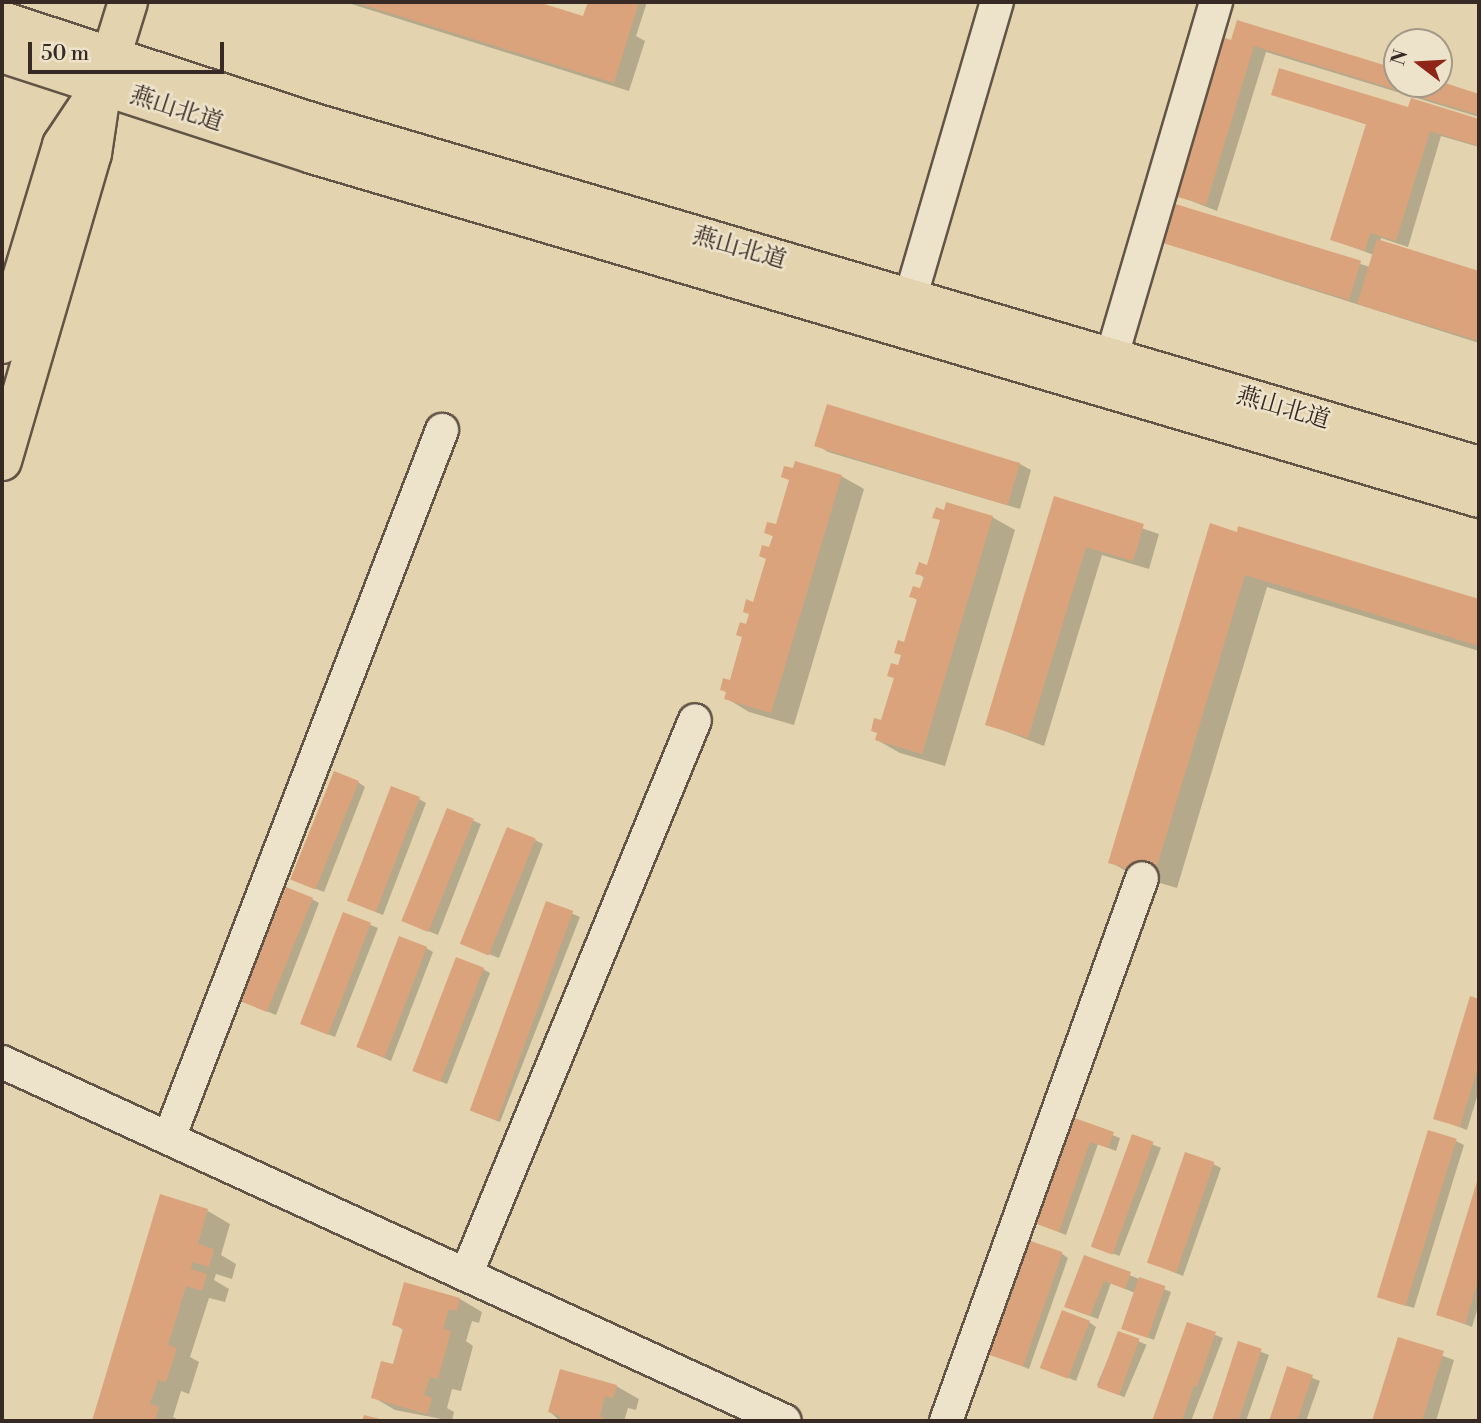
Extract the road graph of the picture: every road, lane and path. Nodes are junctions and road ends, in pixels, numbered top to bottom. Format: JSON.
{"nodes":[{"id":1,"x":128,"y":2,"type":"edge"},
{"id":2,"x":997,"y":2,"type":"edge"},
{"id":3,"x":1216,"y":2,"type":"edge"},
{"id":4,"x":2,"y":21,"type":"edge"},
{"id":5,"x":2,"y":53,"type":"edge"},
{"id":6,"x":106,"y":72,"type":"junction"},
{"id":7,"x":910,"y":299,"type":"junction"},
{"id":8,"x":2,"y":344,"type":"edge"},
{"id":9,"x":1111,"y":359,"type":"junction"},
{"id":10,"x":442,"y":430,"type":"dead end"},
{"id":11,"x":2,"y":461,"type":"edge"},
{"id":12,"x":1479,"y":466,"type":"edge"},
{"id":13,"x":1479,"y":498,"type":"edge"},
{"id":14,"x":695,"y":720,"type":"dead end"},
{"id":15,"x":1142,"y":878,"type":"dead end"},
{"id":16,"x":2,"y":1062,"type":"edge"},
{"id":17,"x":169,"y":1138,"type":"junction"},
{"id":18,"x":466,"y":1275,"type":"junction"},
{"id":19,"x":785,"y":1421,"type":"edge"},
{"id":20,"x":946,"y":1421,"type":"edge"}],
"edges":[{"from":1,"to":6,"type":"main road"},
{"from":2,"to":7,"type":"street"},
{"from":3,"to":9,"type":"street"},
{"from":4,"to":6,"type":"main road","name":"燕山北道"},
{"from":5,"to":6,"type":"main road","name":"燕山北道"},
{"from":6,"to":7,"type":"main road","name":"燕山北道"},
{"from":6,"to":8,"type":"main road"},
{"from":6,"to":11,"type":"main road"},
{"from":6,"to":13,"type":"main road","name":"燕山北道"},
{"from":7,"to":9,"type":"main road","name":"燕山北道"},
{"from":9,"to":12,"type":"main road","name":"燕山北道"},
{"from":10,"to":17,"type":"street"},
{"from":14,"to":18,"type":"street"},
{"from":15,"to":20,"type":"street"},
{"from":16,"to":17,"type":"street"},
{"from":17,"to":18,"type":"street"},
{"from":18,"to":19,"type":"street"}]}
